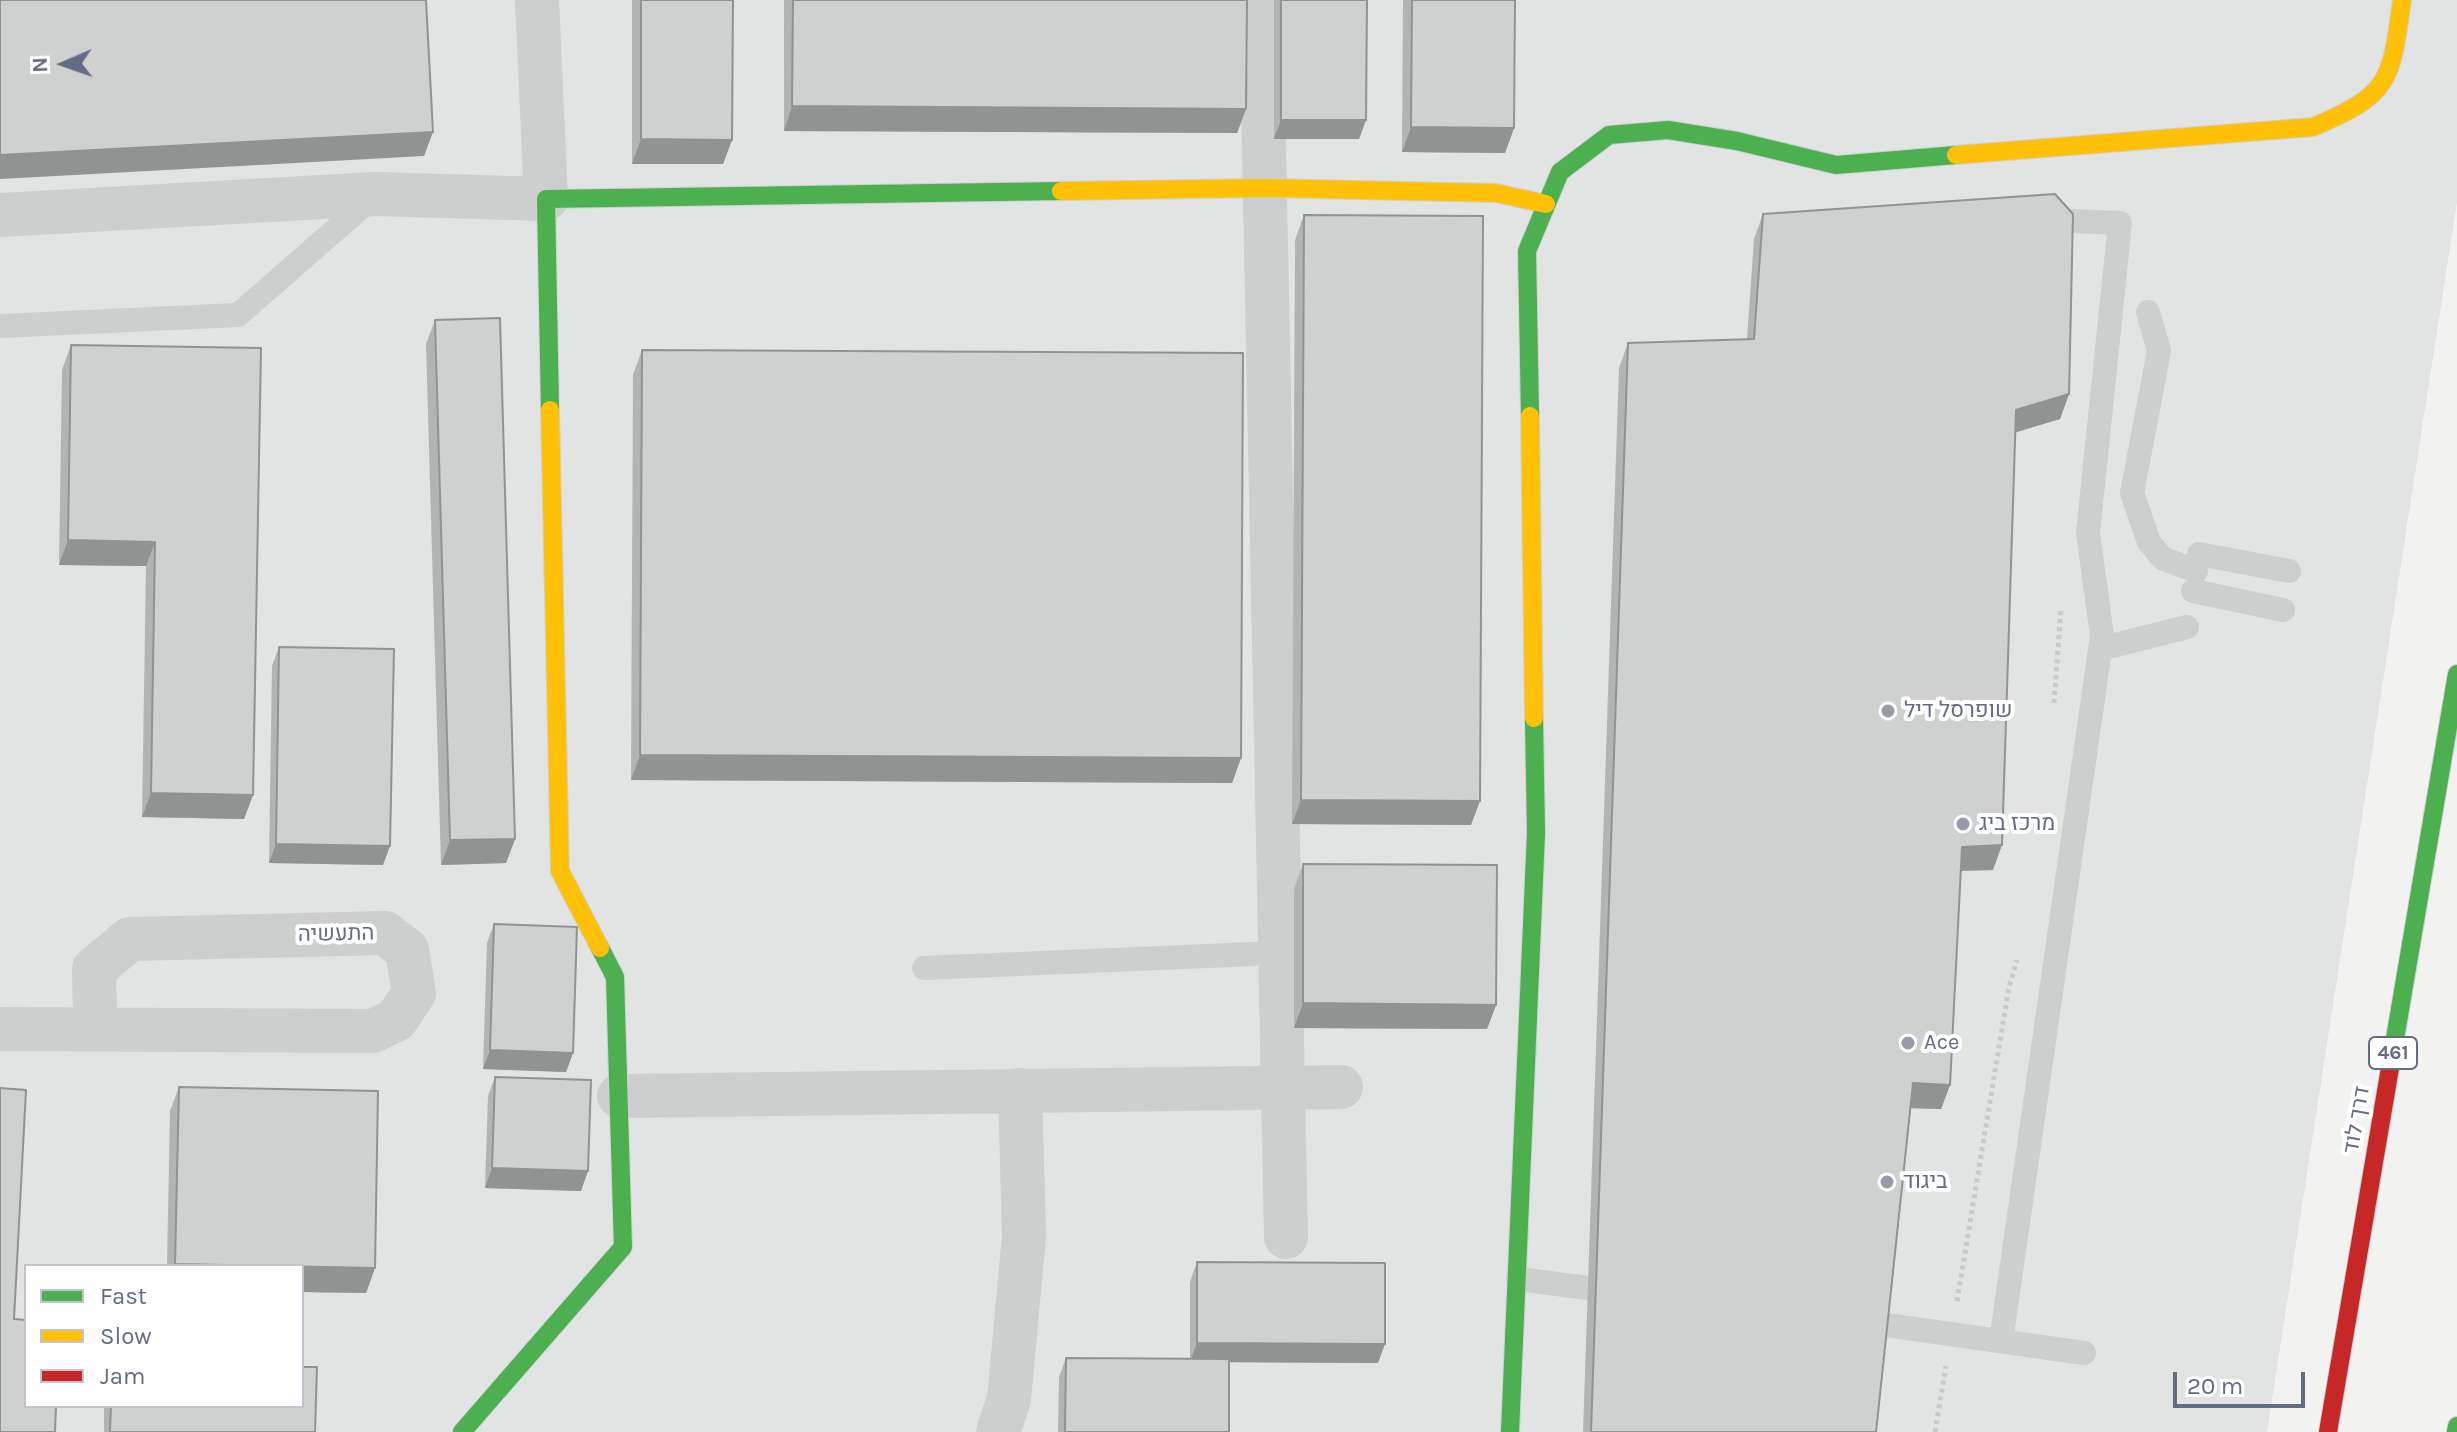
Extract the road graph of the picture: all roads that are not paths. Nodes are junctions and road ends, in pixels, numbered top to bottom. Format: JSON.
{"nodes":[{"id":1,"x":537,"y":0,"type":"edge"},
{"id":2,"x":1261,"y":0,"type":"edge"},
{"id":3,"x":2402,"y":0,"type":"edge"},
{"id":4,"x":1265,"y":188,"type":"junction"},
{"id":5,"x":376,"y":194,"type":"junction"},
{"id":6,"x":546,"y":199,"type":"junction"},
{"id":7,"x":1546,"y":204,"type":"junction"},
{"id":8,"x":0,"y":215,"type":"edge"},
{"id":9,"x":2071,"y":221,"type":"edge"},
{"id":10,"x":2148,"y":312,"type":"dead end"},
{"id":11,"x":0,"y":326,"type":"edge"},
{"id":12,"x":2289,"y":571,"type":"dead end"},
{"id":13,"x":2196,"y":572,"type":"junction"},
{"id":14,"x":2283,"y":610,"type":"dead end"},
{"id":15,"x":2187,"y":627,"type":"dead end"},
{"id":16,"x":2100,"y":649,"type":"junction"},
{"id":17,"x":2457,"y":674,"type":"edge"},
{"id":18,"x":1278,"y":953,"type":"junction"},
{"id":19,"x":924,"y":968,"type":"dead end"},
{"id":20,"x":95,"y":1028,"type":"junction"},
{"id":21,"x":0,"y":1029,"type":"edge"},
{"id":22,"x":1341,"y":1087,"type":"dead end"},
{"id":23,"x":1281,"y":1088,"type":"junction"},
{"id":24,"x":1020,"y":1090,"type":"junction"},
{"id":25,"x":619,"y":1096,"type":"junction"},
{"id":26,"x":1286,"y":1237,"type":"dead end"},
{"id":27,"x":1518,"y":1279,"type":"junction"},
{"id":28,"x":1642,"y":1294,"type":"edge"},
{"id":29,"x":1827,"y":1318,"type":"edge"},
{"id":30,"x":2001,"y":1341,"type":"junction"},
{"id":31,"x":2084,"y":1353,"type":"dead end"},
{"id":32,"x":462,"y":1432,"type":"edge"},
{"id":33,"x":998,"y":1432,"type":"edge"},
{"id":34,"x":1510,"y":1432,"type":"edge"},
{"id":35,"x":2328,"y":1432,"type":"edge"}],
"edges":[{"from":1,"to":6,"type":"street"},
{"from":2,"to":4,"type":"street"},
{"from":3,"to":7,"type":"street"},
{"from":4,"to":6,"type":"street"},
{"from":4,"to":7,"type":"street"},
{"from":4,"to":18,"type":"street"},
{"from":5,"to":6,"type":"street"},
{"from":5,"to":8,"type":"street"},
{"from":5,"to":11,"type":"lane"},
{"from":6,"to":25,"type":"street"},
{"from":7,"to":27,"type":"street"},
{"from":9,"to":16,"type":"lane"},
{"from":10,"to":13,"type":"lane"},
{"from":12,"to":13,"type":"lane"},
{"from":13,"to":14,"type":"lane"},
{"from":15,"to":16,"type":"lane"},
{"from":16,"to":30,"type":"lane"},
{"from":17,"to":35,"type":"street","name":"דרך לוד","number":"461"},
{"from":18,"to":19,"type":"lane"},
{"from":18,"to":23,"type":"street"},
{"from":20,"to":20,"type":"street","name":"התעשיה"},
{"from":20,"to":21,"type":"street","name":"התעשיה"},
{"from":22,"to":23,"type":"street"},
{"from":23,"to":24,"type":"street"},
{"from":23,"to":26,"type":"street"},
{"from":24,"to":25,"type":"street"},
{"from":24,"to":33,"type":"street"},
{"from":25,"to":32,"type":"street"},
{"from":27,"to":28,"type":"lane"},
{"from":27,"to":34,"type":"street"},
{"from":29,"to":30,"type":"lane"},
{"from":30,"to":31,"type":"lane"}]}
